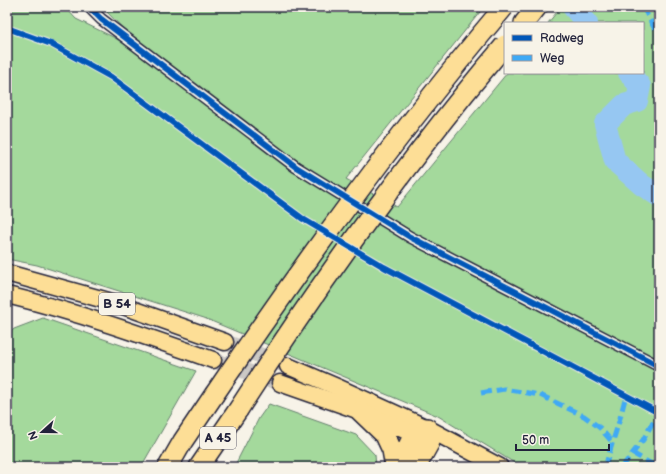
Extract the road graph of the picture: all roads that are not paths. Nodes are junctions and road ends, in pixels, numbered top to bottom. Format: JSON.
{"nodes":[{"id":1,"x":89,"y":7,"type":"edge"},
{"id":2,"x":504,"y":7,"type":"edge"},
{"id":3,"x":537,"y":7,"type":"edge"},
{"id":4,"x":525,"y":22,"type":"edge"},
{"id":5,"x":504,"y":46,"type":"edge"},
{"id":6,"x":7,"y":273,"type":"edge"},
{"id":7,"x":7,"y":295,"type":"edge"},
{"id":8,"x":225,"y":342,"type":"tunnel mouth"},
{"id":9,"x":213,"y":360,"type":"tunnel mouth"},
{"id":10,"x":288,"y":366,"type":"tunnel mouth"},
{"id":11,"x":659,"y":366,"type":"edge"},
{"id":12,"x":280,"y":383,"type":"tunnel mouth"},
{"id":13,"x":360,"y":411,"type":"junction"},
{"id":14,"x":424,"y":435,"type":"junction"},
{"id":15,"x":168,"y":467,"type":"edge"},
{"id":16,"x":199,"y":467,"type":"edge"},
{"id":17,"x":395,"y":467,"type":"edge"},
{"id":18,"x":398,"y":467,"type":"edge"},
{"id":19,"x":416,"y":467,"type":"edge"},
{"id":20,"x":477,"y":467,"type":"edge"},
{"id":21,"x":500,"y":467,"type":"edge"}],
"edges":[{"from":1,"to":11,"type":"street"},
{"from":2,"to":15,"type":"highway","number":"A 45","bridge":true},
{"from":3,"to":4,"type":"highway"},
{"from":5,"to":16,"type":"highway","number":"A 45","bridge":true},
{"from":6,"to":8,"type":"main road","number":"B 54"},
{"from":7,"to":9,"type":"main road","number":"B 54"},
{"from":10,"to":14,"type":"main road"},
{"from":12,"to":13,"type":"main road"},
{"from":13,"to":14,"type":"main road"},
{"from":13,"to":17,"type":"highway"},
{"from":14,"to":18,"type":"highway"},
{"from":14,"to":19,"type":"highway"},
{"from":14,"to":20,"type":"main road"},
{"from":14,"to":21,"type":"main road"}]}
